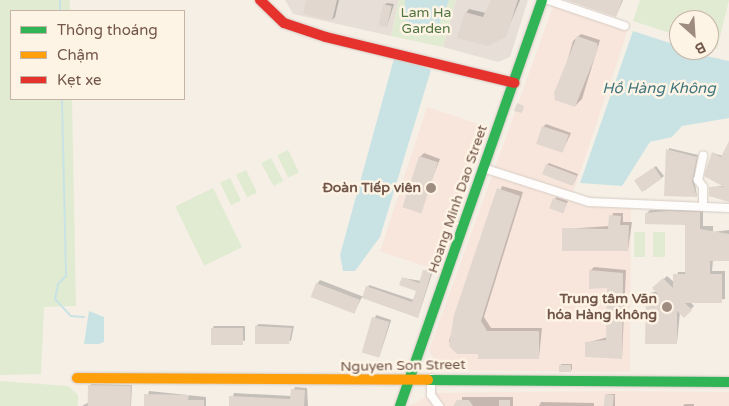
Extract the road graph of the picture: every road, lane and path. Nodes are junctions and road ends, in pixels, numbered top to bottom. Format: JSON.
{"nodes":[{"id":1,"x":260,"y":0,"type":"edge"},
{"id":2,"x":542,"y":0,"type":"edge"},
{"id":3,"x":548,"y":0,"type":"edge"},
{"id":4,"x":625,"y":26,"type":"dead end"},
{"id":5,"x":514,"y":83,"type":"junction"},
{"id":6,"x":703,"y":156,"type":"dead end"},
{"id":7,"x":483,"y":168,"type":"junction"},
{"id":8,"x":703,"y":204,"type":"junction"},
{"id":9,"x":729,"y":208,"type":"edge"},
{"id":10,"x":77,"y":378,"type":"dead end"},
{"id":11,"x":409,"y":378,"type":"junction"},
{"id":12,"x":431,"y":378,"type":"junction"},
{"id":13,"x":729,"y":382,"type":"edge"},
{"id":14,"x":400,"y":406,"type":"edge"},
{"id":15,"x":438,"y":406,"type":"edge"}],
"edges":[{"from":1,"to":5,"type":"street"},
{"from":2,"to":5,"type":"street","name":"Hoang Minh Dao Street"},
{"from":3,"to":4,"type":"street"},
{"from":5,"to":7,"type":"street","name":"Hoang Minh Dao Street"},
{"from":6,"to":8,"type":"street"},
{"from":7,"to":8,"type":"street"},
{"from":7,"to":11,"type":"street","name":"Hoang Minh Dao Street"},
{"from":8,"to":9,"type":"street"},
{"from":10,"to":11,"type":"street","name":"Nguyen Son Street"},
{"from":11,"to":12,"type":"street","name":"Nguyen Son Street"},
{"from":11,"to":14,"type":"street","name":"Hoang Minh Dao Street"},
{"from":12,"to":13,"type":"street","name":"Nguyen Son Street"},
{"from":12,"to":15,"type":"street"}]}
